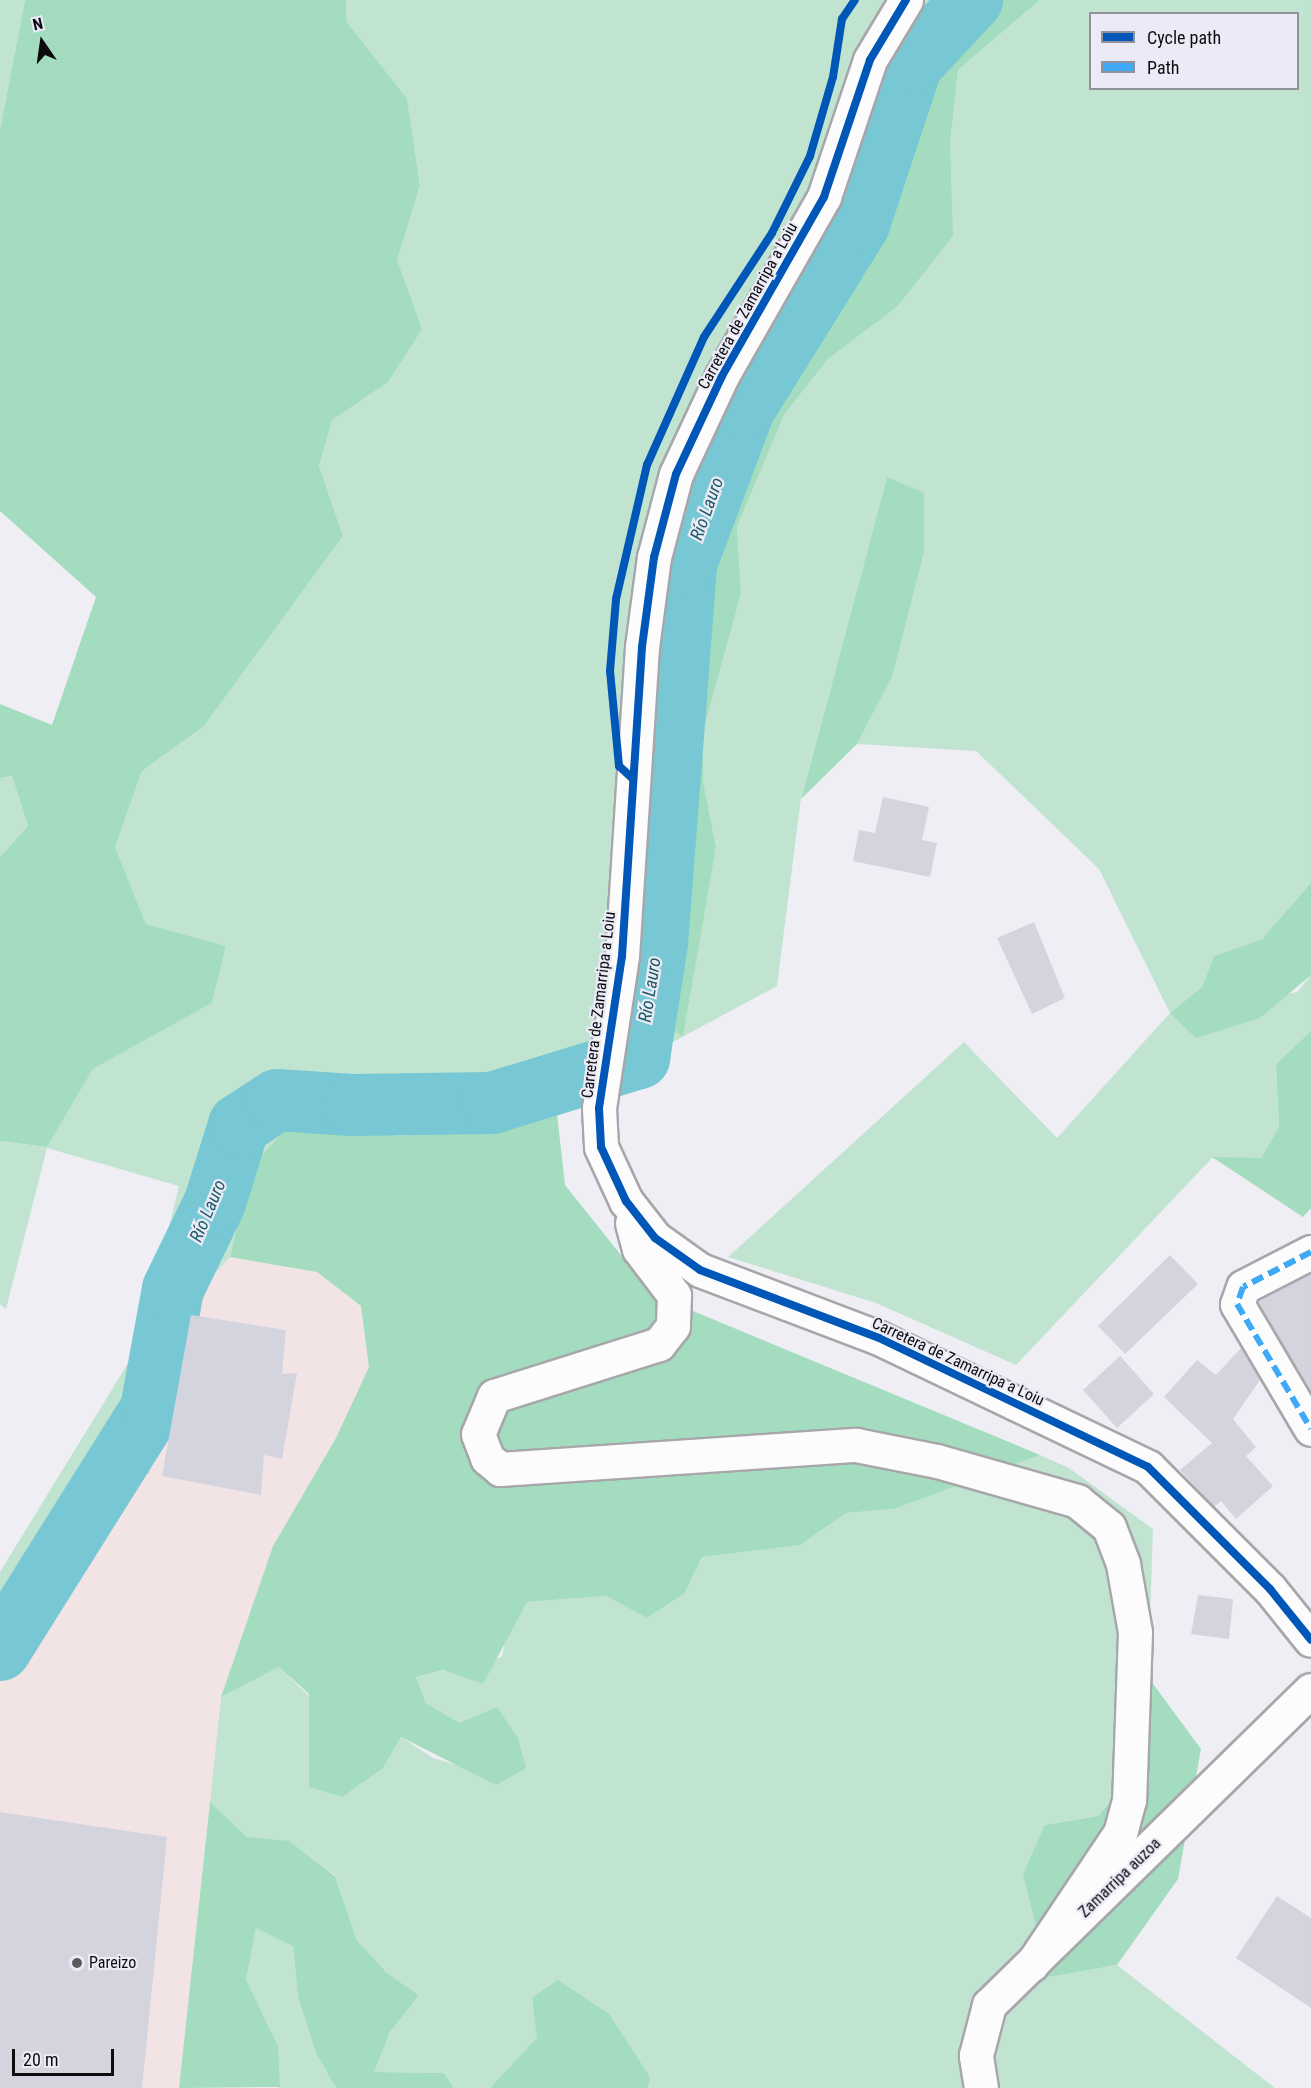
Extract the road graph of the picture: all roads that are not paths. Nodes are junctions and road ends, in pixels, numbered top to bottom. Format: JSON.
{"nodes":[{"id":1,"x":906,"y":0,"type":"edge"},
{"id":2,"x":626,"y":1201,"type":"junction"},
{"id":3,"x":1311,"y":1252,"type":"edge"},
{"id":4,"x":1311,"y":1429,"type":"edge"},
{"id":5,"x":1311,"y":1637,"type":"edge"},
{"id":6,"x":1311,"y":1690,"type":"edge"},
{"id":7,"x":1032,"y":1964,"type":"junction"},
{"id":8,"x":981,"y":2088,"type":"edge"}],
"edges":[{"from":1,"to":2,"type":"street","name":"Carretera de Zamarripa a Loiu"},
{"from":2,"to":5,"type":"street","name":"Carretera de Zamarripa a Loiu"},
{"from":2,"to":7,"type":"street"},
{"from":3,"to":4,"type":"street"},
{"from":6,"to":7,"type":"street","name":"Zamarripa auzoa"},
{"from":7,"to":8,"type":"street","name":"Zamarripa auzoa"}]}
